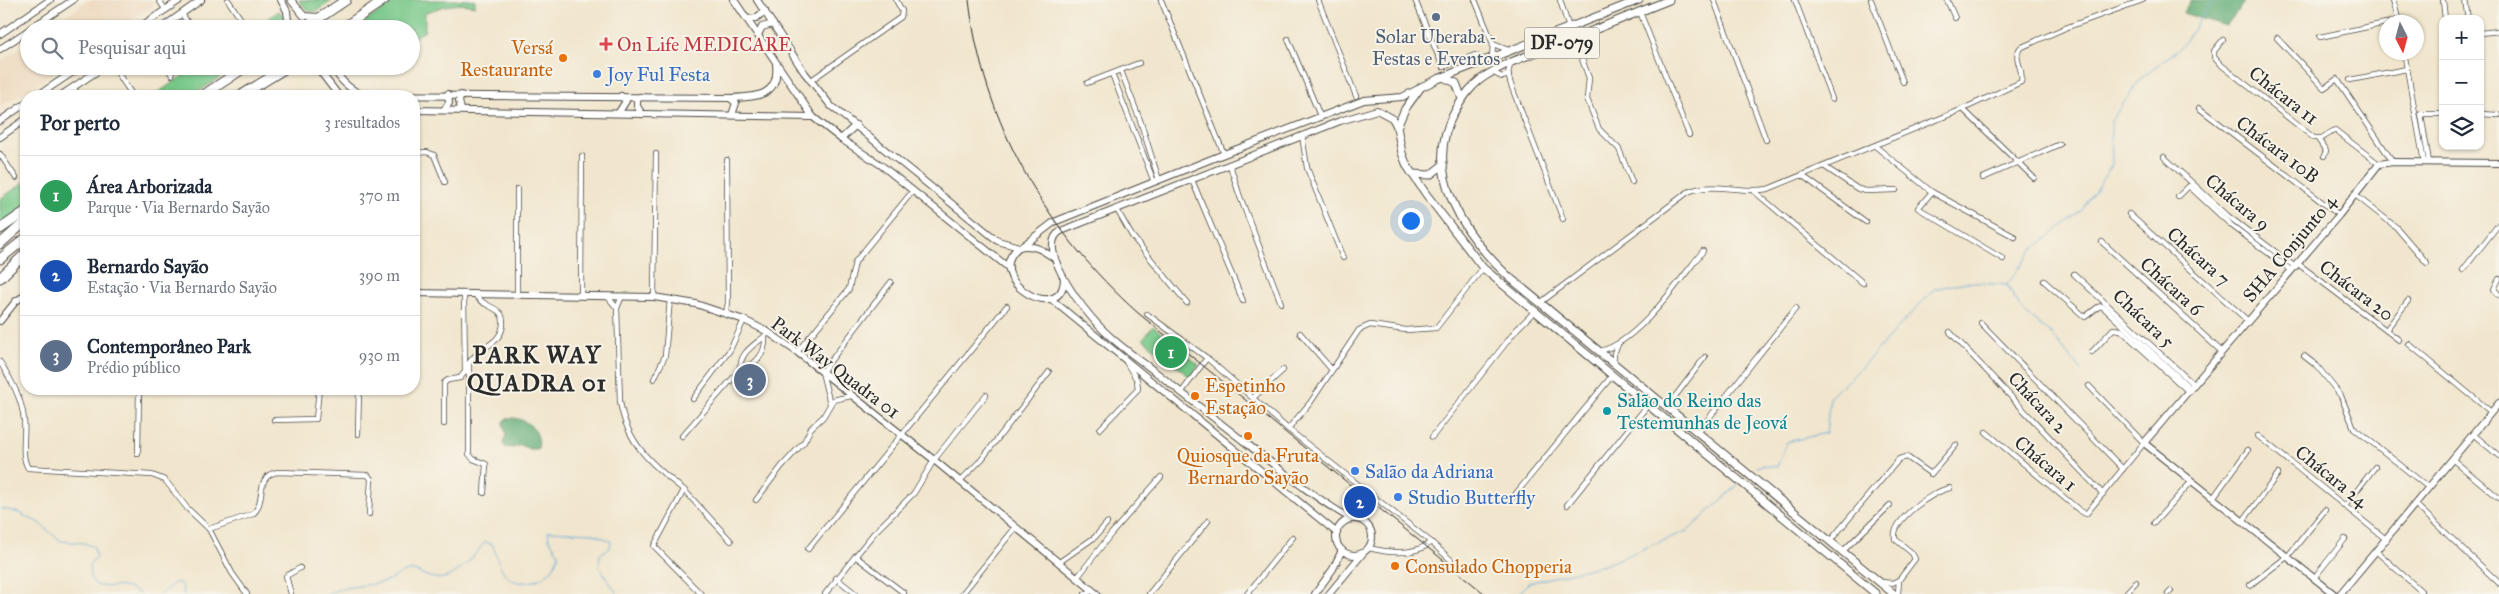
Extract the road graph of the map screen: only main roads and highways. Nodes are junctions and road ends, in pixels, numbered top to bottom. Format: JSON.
{"nodes":[{"id":1,"x":50,"y":0,"type":"edge"},
{"id":2,"x":73,"y":0,"type":"edge"},
{"id":3,"x":180,"y":0,"type":"edge"},
{"id":4,"x":202,"y":0,"type":"edge"},
{"id":5,"x":281,"y":0,"type":"edge"},
{"id":6,"x":291,"y":0,"type":"edge"},
{"id":7,"x":346,"y":0,"type":"edge"},
{"id":8,"x":384,"y":0,"type":"edge"},
{"id":9,"x":734,"y":0,"type":"edge"},
{"id":10,"x":757,"y":0,"type":"edge"},
{"id":11,"x":1639,"y":0,"type":"edge"},
{"id":12,"x":1669,"y":0,"type":"edge"},
{"id":13,"x":765,"y":11,"type":"junction"},
{"id":14,"x":320,"y":17,"type":"junction"},
{"id":15,"x":747,"y":19,"type":"junction"},
{"id":16,"x":20,"y":20,"type":"edge"},
{"id":17,"x":21,"y":20,"type":"edge"},
{"id":18,"x":43,"y":20,"type":"edge"},
{"id":19,"x":150,"y":20,"type":"edge"},
{"id":20,"x":173,"y":20,"type":"edge"},
{"id":21,"x":288,"y":20,"type":"edge"},
{"id":22,"x":316,"y":20,"type":"edge"},
{"id":23,"x":354,"y":20,"type":"edge"},
{"id":24,"x":773,"y":24,"type":"junction"},
{"id":25,"x":0,"y":34,"type":"edge"},
{"id":26,"x":758,"y":35,"type":"junction"},
{"id":27,"x":20,"y":36,"type":"edge"},
{"id":28,"x":0,"y":49,"type":"edge"},
{"id":29,"x":776,"y":64,"type":"junction"},
{"id":30,"x":69,"y":75,"type":"edge"},
{"id":31,"x":91,"y":75,"type":"edge"},
{"id":32,"x":234,"y":75,"type":"edge"},
{"id":33,"x":274,"y":75,"type":"edge"},
{"id":34,"x":322,"y":75,"type":"edge"},
{"id":35,"x":337,"y":75,"type":"edge"},
{"id":36,"x":1443,"y":77,"type":"junction"},
{"id":37,"x":340,"y":80,"type":"junction"},
{"id":38,"x":330,"y":86,"type":"junction"},
{"id":39,"x":1421,"y":87,"type":"junction"},
{"id":40,"x":46,"y":90,"type":"edge"},
{"id":41,"x":69,"y":90,"type":"edge"},
{"id":42,"x":211,"y":90,"type":"edge"},
{"id":43,"x":250,"y":90,"type":"edge"},
{"id":44,"x":334,"y":90,"type":"edge"},
{"id":45,"x":352,"y":90,"type":"edge"},
{"id":46,"x":420,"y":94,"type":"edge"},
{"id":47,"x":448,"y":94,"type":"junction"},
{"id":48,"x":461,"y":95,"type":"junction"},
{"id":49,"x":621,"y":96,"type":"junction"},
{"id":50,"x":640,"y":97,"type":"junction"},
{"id":51,"x":730,"y":98,"type":"junction"},
{"id":52,"x":1462,"y":99,"type":"junction"},
{"id":53,"x":20,"y":107,"type":"edge"},
{"id":54,"x":420,"y":110,"type":"edge"},
{"id":55,"x":444,"y":110,"type":"junction"},
{"id":56,"x":461,"y":110,"type":"junction"},
{"id":57,"x":619,"y":112,"type":"junction"},
{"id":58,"x":642,"y":114,"type":"junction"},
{"id":59,"x":732,"y":116,"type":"junction"},
{"id":60,"x":813,"y":117,"type":"junction"},
{"id":61,"x":0,"y":121,"type":"edge"},
{"id":62,"x":20,"y":122,"type":"edge"},
{"id":63,"x":856,"y":125,"type":"junction"},
{"id":64,"x":1397,"y":127,"type":"junction"},
{"id":65,"x":1,"y":134,"type":"edge"},
{"id":66,"x":841,"y":139,"type":"junction"},
{"id":67,"x":2499,"y":163,"type":"edge"},
{"id":68,"x":1443,"y":165,"type":"junction"},
{"id":69,"x":1412,"y":174,"type":"junction"},
{"id":70,"x":20,"y":215,"type":"edge"},
{"id":71,"x":20,"y":226,"type":"edge"},
{"id":72,"x":0,"y":229,"type":"edge"},
{"id":73,"x":20,"y":243,"type":"edge"},
{"id":74,"x":0,"y":244,"type":"edge"},
{"id":75,"x":1022,"y":246,"type":"junction"},
{"id":76,"x":1055,"y":258,"type":"junction"},
{"id":77,"x":20,"y":259,"type":"edge"},
{"id":78,"x":0,"y":260,"type":"edge"},
{"id":79,"x":1009,"y":268,"type":"junction"},
{"id":80,"x":0,"y":278,"type":"edge"},
{"id":81,"x":1064,"y":278,"type":"junction"},
{"id":82,"x":420,"y":293,"type":"edge"},
{"id":83,"x":20,"y":299,"type":"edge"},
{"id":84,"x":1051,"y":299,"type":"junction"},
{"id":85,"x":0,"y":321,"type":"edge"},
{"id":86,"x":1635,"y":395,"type":"junction"},
{"id":87,"x":1656,"y":399,"type":"junction"},
{"id":88,"x":2496,"y":409,"type":"edge"},
{"id":89,"x":1660,"y":416,"type":"junction"},
{"id":90,"x":1677,"y":416,"type":"junction"},
{"id":91,"x":1351,"y":519,"type":"junction"},
{"id":92,"x":1337,"y":533,"type":"junction"},
{"id":93,"x":1342,"y":550,"type":"junction"},
{"id":94,"x":1363,"y":553,"type":"junction"},
{"id":95,"x":1094,"y":592,"type":"edge"},
{"id":96,"x":1315,"y":594,"type":"edge"},
{"id":97,"x":1329,"y":594,"type":"edge"},
{"id":98,"x":1876,"y":594,"type":"edge"},
{"id":99,"x":1894,"y":594,"type":"edge"},
{"id":100,"x":2334,"y":594,"type":"edge"},
{"id":101,"x":2340,"y":594,"type":"edge"}],
"edges":[{"from":1,"to":17,"type":"main road"},
{"from":2,"to":18,"type":"main road"},
{"from":3,"to":19,"type":"main road"},
{"from":4,"to":20,"type":"main road"},
{"from":5,"to":21,"type":"main road"},
{"from":6,"to":14,"type":"main road"},
{"from":7,"to":14,"type":"highway"},
{"from":8,"to":23,"type":"highway"},
{"from":9,"to":15,"type":"main road"},
{"from":10,"to":13,"type":"main road"},
{"from":11,"to":36,"type":"main road","number":"DF-079"},
{"from":12,"to":52,"type":"main road","number":"DF-079"},
{"from":13,"to":15,"type":"main road"},
{"from":13,"to":24,"type":"main road"},
{"from":14,"to":22,"type":"highway"},
{"from":15,"to":26,"type":"main road"},
{"from":16,"to":25,"type":"main road"},
{"from":24,"to":26,"type":"main road"},
{"from":24,"to":63,"type":"main road"},
{"from":26,"to":29,"type":"main road"},
{"from":27,"to":28,"type":"main road"},
{"from":29,"to":51,"type":"main road"},
{"from":29,"to":60,"type":"main road"},
{"from":30,"to":40,"type":"main road"},
{"from":31,"to":41,"type":"main road"},
{"from":32,"to":42,"type":"highway"},
{"from":33,"to":43,"type":"highway"},
{"from":34,"to":38,"type":"main road"},
{"from":35,"to":37,"type":"main road"},
{"from":36,"to":39,"type":"main road","number":"DF-079"},
{"from":36,"to":52,"type":"main road"},
{"from":37,"to":38,"type":"main road"},
{"from":37,"to":45,"type":"main road"},
{"from":38,"to":44,"type":"main road"},
{"from":39,"to":64,"type":"main road","number":"DF-079"},
{"from":39,"to":75,"type":"main road"},
{"from":46,"to":47,"type":"main road"},
{"from":47,"to":48,"type":"main road"},
{"from":47,"to":55,"type":"main road"},
{"from":48,"to":49,"type":"main road"},
{"from":48,"to":56,"type":"main road"},
{"from":49,"to":50,"type":"main road"},
{"from":49,"to":57,"type":"main road"},
{"from":50,"to":51,"type":"main road"},
{"from":50,"to":58,"type":"main road"},
{"from":51,"to":59,"type":"main road"},
{"from":52,"to":68,"type":"main road","number":"DF-079"},
{"from":53,"to":61,"type":"main road"},
{"from":54,"to":55,"type":"main road"},
{"from":55,"to":56,"type":"main road"},
{"from":56,"to":57,"type":"main road"},
{"from":57,"to":58,"type":"main road"},
{"from":58,"to":59,"type":"main road"},
{"from":59,"to":60,"type":"main road"},
{"from":60,"to":66,"type":"main road"},
{"from":62,"to":65,"type":"main road"},
{"from":63,"to":66,"type":"main road"},
{"from":63,"to":75,"type":"main road"},
{"from":64,"to":69,"type":"main road"},
{"from":64,"to":76,"type":"main road"},
{"from":66,"to":79,"type":"main road"},
{"from":67,"to":100,"type":"main road","name":"SHA Conjunto 4"},
{"from":68,"to":69,"type":"main road"},
{"from":68,"to":87,"type":"main road","number":"DF-079"},
{"from":69,"to":86,"type":"main road"},
{"from":70,"to":72,"type":"highway"},
{"from":71,"to":74,"type":"highway"},
{"from":73,"to":78,"type":"highway"},
{"from":75,"to":76,"type":"main road"},
{"from":75,"to":79,"type":"main road"},
{"from":76,"to":81,"type":"main road"},
{"from":77,"to":80,"type":"highway"},
{"from":79,"to":84,"type":"main road"},
{"from":81,"to":84,"type":"main road"},
{"from":81,"to":91,"type":"main road"},
{"from":82,"to":95,"type":"main road","name":"Park Way Quadra 01"},
{"from":83,"to":85,"type":"main road"},
{"from":84,"to":92,"type":"main road"},
{"from":86,"to":87,"type":"main road"},
{"from":86,"to":89,"type":"main road"},
{"from":87,"to":90,"type":"main road","number":"DF-079"},
{"from":88,"to":101,"type":"main road"},
{"from":89,"to":90,"type":"main road"},
{"from":89,"to":98,"type":"main road"},
{"from":90,"to":99,"type":"main road","number":"DF-079"},
{"from":91,"to":92,"type":"main road"},
{"from":91,"to":94,"type":"main road"},
{"from":92,"to":93,"type":"main road"},
{"from":93,"to":94,"type":"main road"},
{"from":93,"to":96,"type":"main road"},
{"from":94,"to":97,"type":"main road"}]}
